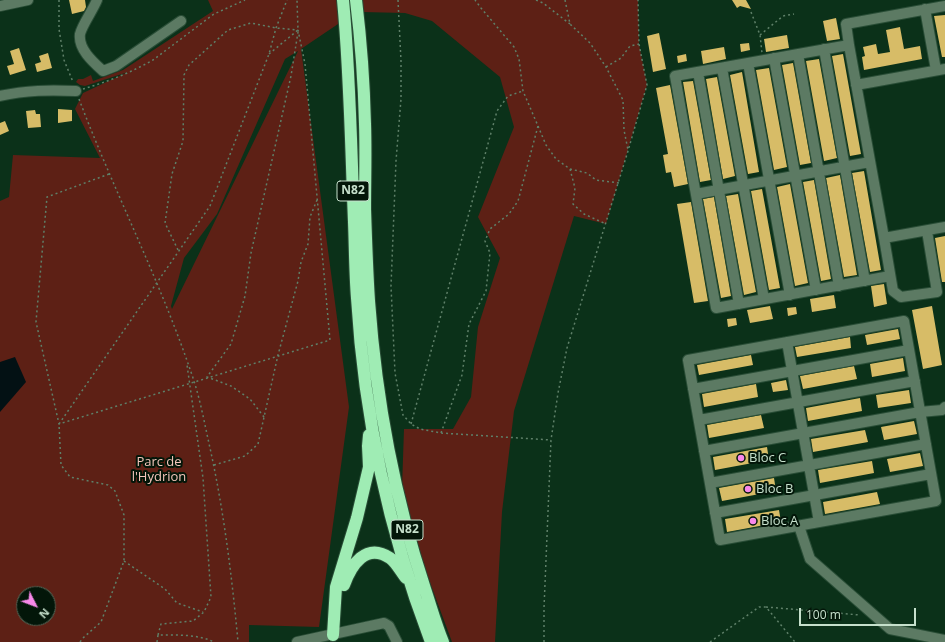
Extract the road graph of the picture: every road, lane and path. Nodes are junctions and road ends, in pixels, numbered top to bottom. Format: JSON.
{"nodes":[{"id":1,"x":28,"y":0,"type":"edge"},
{"id":2,"x":59,"y":0,"type":"edge"},
{"id":3,"x":97,"y":0,"type":"edge"},
{"id":4,"x":245,"y":0,"type":"edge"},
{"id":5,"x":287,"y":0,"type":"edge"},
{"id":6,"x":297,"y":0,"type":"edge"},
{"id":7,"x":343,"y":0,"type":"edge"},
{"id":8,"x":398,"y":0,"type":"edge"},
{"id":9,"x":475,"y":0,"type":"edge"},
{"id":10,"x":536,"y":0,"type":"edge"},
{"id":11,"x":565,"y":0,"type":"edge"},
{"id":12,"x":638,"y":0,"type":"edge"},
{"id":13,"x":356,"y":3,"type":"edge"},
{"id":14,"x":0,"y":6,"type":"edge"},
{"id":15,"x":945,"y":6,"type":"edge"},
{"id":16,"x":925,"y":9,"type":"junction"},
{"id":17,"x":751,"y":12,"type":"dead end"},
{"id":18,"x":794,"y":14,"type":"dead end"},
{"id":19,"x":182,"y":22,"type":"dead end"},
{"id":20,"x":570,"y":24,"type":"junction"},
{"id":21,"x":276,"y":28,"type":"junction"},
{"id":22,"x":298,"y":30,"type":"junction"},
{"id":23,"x":760,"y":35,"type":"junction"},
{"id":24,"x":639,"y":44,"type":"junction"},
{"id":25,"x":849,"y":45,"type":"junction"},
{"id":26,"x":824,"y":49,"type":"junction"},
{"id":27,"x":269,"y":54,"type":"junction"},
{"id":28,"x":798,"y":54,"type":"junction"},
{"id":29,"x":774,"y":58,"type":"junction"},
{"id":30,"x":763,"y":60,"type":"junction"},
{"id":31,"x":748,"y":63,"type":"junction"},
{"id":32,"x":606,"y":67,"type":"junction"},
{"id":33,"x":722,"y":68,"type":"junction"},
{"id":34,"x":940,"y":70,"type":"edge"},
{"id":35,"x":698,"y":72,"type":"junction"},
{"id":36,"x":856,"y":85,"type":"junction"},
{"id":37,"x":76,"y":91,"type":"junction"},
{"id":38,"x":523,"y":91,"type":"junction"},
{"id":39,"x":0,"y":96,"type":"edge"},
{"id":40,"x":538,"y":126,"type":"junction"},
{"id":41,"x":628,"y":151,"type":"junction"},
{"id":42,"x":870,"y":162,"type":"junction"},
{"id":43,"x":845,"y":167,"type":"junction"},
{"id":44,"x":570,"y":169,"type":"junction"},
{"id":45,"x":819,"y":172,"type":"junction"},
{"id":46,"x":109,"y":174,"type":"junction"},
{"id":47,"x":795,"y":176,"type":"junction"},
{"id":48,"x":769,"y":181,"type":"junction"},
{"id":49,"x":618,"y":184,"type":"junction"},
{"id":50,"x":743,"y":185,"type":"junction"},
{"id":51,"x":719,"y":190,"type":"junction"},
{"id":52,"x":696,"y":194,"type":"junction"},
{"id":53,"x":318,"y":198,"type":"junction"},
{"id":54,"x":606,"y":224,"type":"junction"},
{"id":55,"x":945,"y":227,"type":"edge"},
{"id":56,"x":927,"y":230,"type":"junction"},
{"id":57,"x":884,"y":238,"type":"junction"},
{"id":58,"x":178,"y":251,"type":"junction"},
{"id":59,"x":890,"y":276,"type":"junction"},
{"id":60,"x":157,"y":281,"type":"junction"},
{"id":61,"x":865,"y":281,"type":"junction"},
{"id":62,"x":839,"y":286,"type":"junction"},
{"id":63,"x":816,"y":290,"type":"junction"},
{"id":64,"x":941,"y":291,"type":"edge"},
{"id":65,"x":790,"y":295,"type":"junction"},
{"id":66,"x":764,"y":299,"type":"junction"},
{"id":67,"x":739,"y":304,"type":"junction"},
{"id":68,"x":787,"y":342,"type":"junction"},
{"id":69,"x":909,"y":350,"type":"junction"},
{"id":70,"x":278,"y":355,"type":"junction"},
{"id":71,"x":187,"y":362,"type":"junction"},
{"id":72,"x":792,"y":371,"type":"junction"},
{"id":73,"x":207,"y":377,"type":"junction"},
{"id":74,"x":194,"y":381,"type":"junction"},
{"id":75,"x":915,"y":381,"type":"junction"},
{"id":76,"x":190,"y":382,"type":"junction"},
{"id":77,"x":693,"y":389,"type":"junction"},
{"id":78,"x":798,"y":402,"type":"junction"},
{"id":79,"x":945,"y":407,"type":"edge"},
{"id":80,"x":920,"y":412,"type":"junction"},
{"id":81,"x":264,"y":417,"type":"junction"},
{"id":82,"x":699,"y":420,"type":"junction"},
{"id":83,"x":371,"y":422,"type":"junction"},
{"id":84,"x":59,"y":424,"type":"junction"},
{"id":85,"x":411,"y":424,"type":"junction"},
{"id":86,"x":441,"y":433,"type":"junction"},
{"id":87,"x":804,"y":433,"type":"junction"},
{"id":88,"x":551,"y":440,"type":"junction"},
{"id":89,"x":926,"y":444,"type":"junction"},
{"id":90,"x":704,"y":451,"type":"junction"},
{"id":91,"x":214,"y":465,"type":"junction"},
{"id":92,"x":809,"y":465,"type":"junction"},
{"id":93,"x":931,"y":474,"type":"junction"},
{"id":94,"x":710,"y":483,"type":"junction"},
{"id":95,"x":814,"y":495,"type":"junction"},
{"id":96,"x":941,"y":502,"type":"edge"},
{"id":97,"x":715,"y":513,"type":"junction"},
{"id":98,"x":819,"y":522,"type":"junction"},
{"id":99,"x":799,"y":526,"type":"junction"},
{"id":100,"x":124,"y":561,"type":"junction"},
{"id":101,"x":409,"y":581,"type":"junction"},
{"id":102,"x":766,"y":607,"type":"junction"},
{"id":103,"x":204,"y":612,"type":"junction"},
{"id":104,"x":860,"y":615,"type":"dead end"},
{"id":105,"x":158,"y":635,"type":"junction"},
{"id":106,"x":333,"y":638,"type":"edge"},
{"id":107,"x":945,"y":640,"type":"edge"},
{"id":108,"x":80,"y":642,"type":"edge"},
{"id":109,"x":157,"y":642,"type":"edge"},
{"id":110,"x":214,"y":642,"type":"edge"},
{"id":111,"x":238,"y":642,"type":"edge"},
{"id":112,"x":297,"y":642,"type":"edge"},
{"id":113,"x":397,"y":642,"type":"edge"},
{"id":114,"x":431,"y":642,"type":"edge"},
{"id":115,"x":443,"y":642,"type":"edge"},
{"id":116,"x":544,"y":642,"type":"edge"},
{"id":117,"x":710,"y":642,"type":"edge"},
{"id":118,"x":795,"y":642,"type":"edge"}],
"edges":[{"from":1,"to":14,"type":"street"},
{"from":2,"to":37,"type":"path"},
{"from":3,"to":19,"type":"street"},
{"from":4,"to":37,"type":"path"},
{"from":5,"to":21,"type":"path"},
{"from":6,"to":22,"type":"path"},
{"from":7,"to":83,"type":"highway","number":"N82"},
{"from":8,"to":85,"type":"path"},
{"from":9,"to":38,"type":"path"},
{"from":10,"to":20,"type":"path"},
{"from":11,"to":20,"type":"path"},
{"from":12,"to":24,"type":"path"},
{"from":13,"to":115,"type":"highway","number":"N82"},
{"from":15,"to":16,"type":"street"},
{"from":16,"to":25,"type":"street"},
{"from":16,"to":34,"type":"street"},
{"from":17,"to":23,"type":"path"},
{"from":18,"to":23,"type":"path"},
{"from":20,"to":32,"type":"path"},
{"from":21,"to":22,"type":"path"},
{"from":21,"to":27,"type":"path"},
{"from":21,"to":58,"type":"path"},
{"from":22,"to":27,"type":"path"},
{"from":22,"to":53,"type":"path"},
{"from":22,"to":73,"type":"path"},
{"from":23,"to":30,"type":"path"},
{"from":24,"to":32,"type":"path"},
{"from":24,"to":41,"type":"path"},
{"from":25,"to":26,"type":"street"},
{"from":25,"to":36,"type":"street"},
{"from":26,"to":28,"type":"street"},
{"from":26,"to":43,"type":"street"},
{"from":27,"to":58,"type":"path"},
{"from":28,"to":29,"type":"street"},
{"from":28,"to":45,"type":"street"},
{"from":29,"to":30,"type":"street"},
{"from":29,"to":47,"type":"street"},
{"from":30,"to":31,"type":"street"},
{"from":31,"to":33,"type":"street"},
{"from":31,"to":48,"type":"street"},
{"from":32,"to":41,"type":"path"},
{"from":33,"to":35,"type":"street"},
{"from":33,"to":50,"type":"street"},
{"from":34,"to":36,"type":"street"},
{"from":35,"to":51,"type":"street"},
{"from":35,"to":52,"type":"street"},
{"from":36,"to":42,"type":"street"},
{"from":37,"to":39,"type":"street"},
{"from":37,"to":46,"type":"path"},
{"from":38,"to":40,"type":"path"},
{"from":38,"to":85,"type":"path"},
{"from":40,"to":44,"type":"path"},
{"from":40,"to":86,"type":"path"},
{"from":41,"to":49,"type":"path"},
{"from":42,"to":43,"type":"street"},
{"from":42,"to":57,"type":"street"},
{"from":43,"to":45,"type":"street"},
{"from":43,"to":61,"type":"street"},
{"from":44,"to":49,"type":"path"},
{"from":44,"to":54,"type":"path"},
{"from":45,"to":47,"type":"street"},
{"from":45,"to":62,"type":"street"},
{"from":46,"to":60,"type":"path"},
{"from":46,"to":84,"type":"path"},
{"from":47,"to":48,"type":"street"},
{"from":47,"to":63,"type":"street"},
{"from":48,"to":50,"type":"street"},
{"from":48,"to":65,"type":"street"},
{"from":49,"to":54,"type":"path"},
{"from":50,"to":51,"type":"street"},
{"from":50,"to":66,"type":"street"},
{"from":51,"to":52,"type":"street"},
{"from":51,"to":67,"type":"street"},
{"from":52,"to":67,"type":"street"},
{"from":53,"to":70,"type":"path"},
{"from":53,"to":70,"type":"path"},
{"from":54,"to":88,"type":"path"},
{"from":55,"to":56,"type":"street"},
{"from":56,"to":57,"type":"street"},
{"from":56,"to":64,"type":"street"},
{"from":57,"to":59,"type":"street"},
{"from":58,"to":60,"type":"path"},
{"from":59,"to":61,"type":"street"},
{"from":59,"to":64,"type":"street"},
{"from":60,"to":71,"type":"path"},
{"from":60,"to":84,"type":"path"},
{"from":61,"to":62,"type":"street"},
{"from":62,"to":63,"type":"street"},
{"from":63,"to":65,"type":"street"},
{"from":65,"to":66,"type":"street"},
{"from":66,"to":67,"type":"street"},
{"from":68,"to":69,"type":"street"},
{"from":68,"to":72,"type":"street"},
{"from":68,"to":77,"type":"street"},
{"from":69,"to":72,"type":"street"},
{"from":69,"to":75,"type":"street"},
{"from":70,"to":73,"type":"path"},
{"from":70,"to":81,"type":"path"},
{"from":71,"to":74,"type":"path"},
{"from":71,"to":76,"type":"path"},
{"from":72,"to":77,"type":"street"},
{"from":72,"to":78,"type":"street"},
{"from":73,"to":74,"type":"path"},
{"from":73,"to":81,"type":"path"},
{"from":74,"to":76,"type":"path"},
{"from":74,"to":91,"type":"path"},
{"from":75,"to":78,"type":"street"},
{"from":75,"to":80,"type":"street"},
{"from":76,"to":84,"type":"path"},
{"from":76,"to":103,"type":"path"},
{"from":77,"to":82,"type":"street"},
{"from":78,"to":82,"type":"street"},
{"from":78,"to":87,"type":"street"},
{"from":79,"to":80,"type":"street"},
{"from":80,"to":87,"type":"street"},
{"from":80,"to":89,"type":"street"},
{"from":81,"to":91,"type":"path"},
{"from":82,"to":90,"type":"street"},
{"from":83,"to":101,"type":"highway","number":"N82"},
{"from":83,"to":106,"type":"highway"},
{"from":84,"to":100,"type":"path"},
{"from":85,"to":86,"type":"path"},
{"from":86,"to":88,"type":"path"},
{"from":87,"to":90,"type":"street"},
{"from":87,"to":92,"type":"street"},
{"from":88,"to":116,"type":"path"},
{"from":89,"to":92,"type":"street"},
{"from":89,"to":93,"type":"street"},
{"from":90,"to":94,"type":"street"},
{"from":91,"to":111,"type":"path"},
{"from":92,"to":94,"type":"street"},
{"from":92,"to":95,"type":"street"},
{"from":93,"to":95,"type":"street"},
{"from":93,"to":96,"type":"street"},
{"from":94,"to":97,"type":"street"},
{"from":95,"to":97,"type":"street"},
{"from":95,"to":98,"type":"street"},
{"from":96,"to":98,"type":"street"},
{"from":97,"to":99,"type":"street"},
{"from":98,"to":99,"type":"street"},
{"from":99,"to":107,"type":"street"},
{"from":100,"to":103,"type":"path"},
{"from":100,"to":108,"type":"path"},
{"from":101,"to":106,"type":"highway"},
{"from":101,"to":114,"type":"highway","number":"N82"},
{"from":102,"to":104,"type":"path"},
{"from":102,"to":117,"type":"path"},
{"from":102,"to":118,"type":"path"},
{"from":103,"to":105,"type":"path"},
{"from":105,"to":109,"type":"path"},
{"from":105,"to":110,"type":"path"},
{"from":106,"to":112,"type":"street"},
{"from":106,"to":113,"type":"street"}]}
